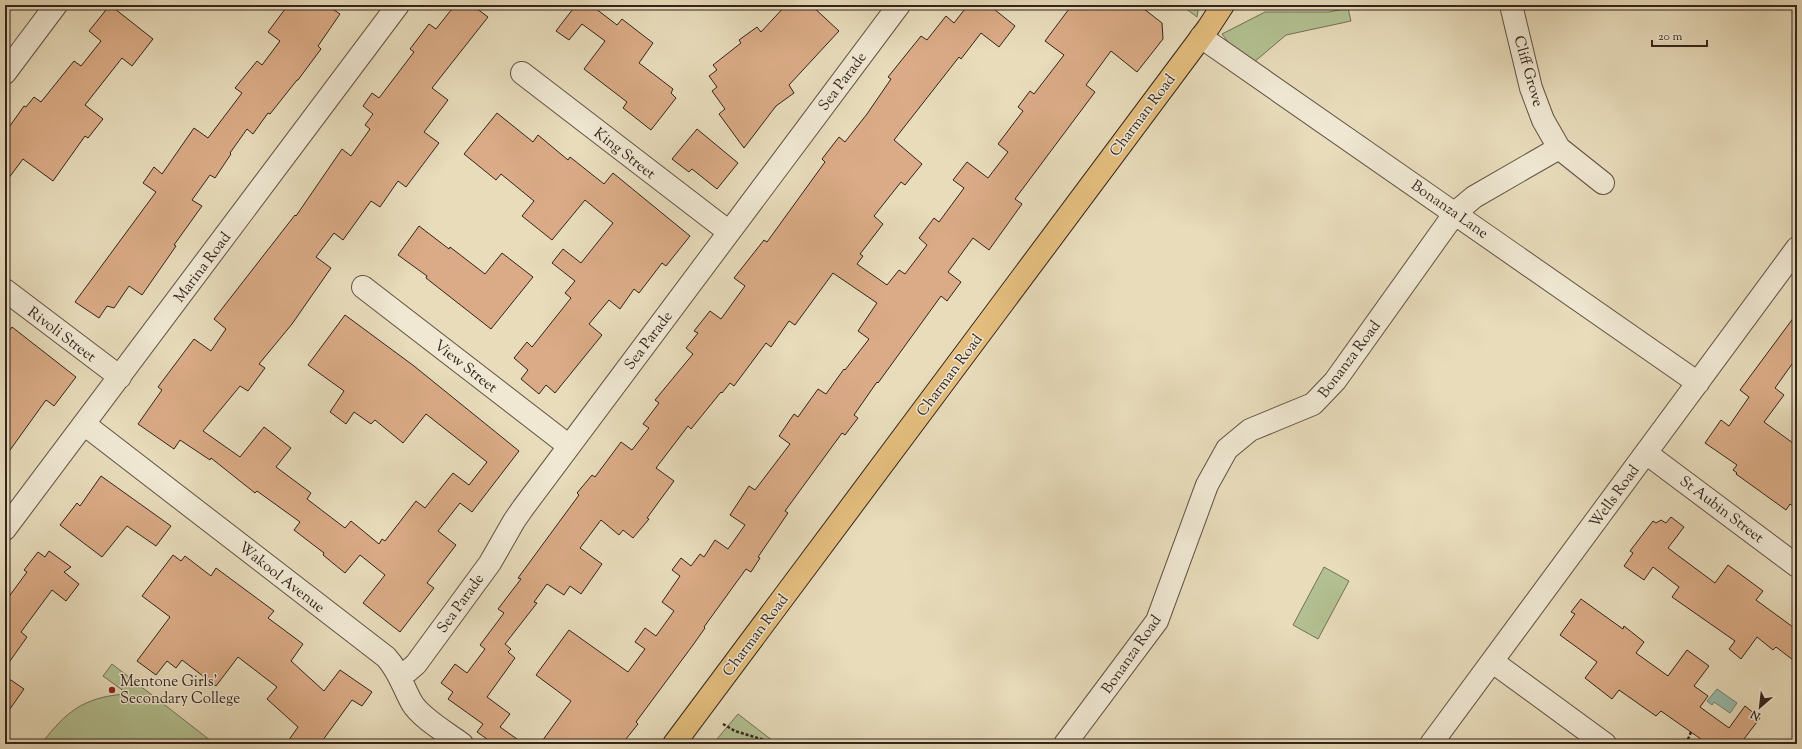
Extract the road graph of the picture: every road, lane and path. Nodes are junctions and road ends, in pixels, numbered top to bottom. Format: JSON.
{"nodes":[{"id":1,"x":56,"y":5,"type":"edge"},
{"id":2,"x":398,"y":5,"type":"edge"},
{"id":3,"x":899,"y":5,"type":"edge"},
{"id":4,"x":1223,"y":5,"type":"edge"},
{"id":5,"x":1511,"y":5,"type":"edge"},
{"id":6,"x":1201,"y":37,"type":"junction"},
{"id":7,"x":5,"y":73,"type":"edge"},
{"id":8,"x":522,"y":73,"type":"dead end"},
{"id":9,"x":1559,"y":148,"type":"junction"},
{"id":10,"x":1603,"y":183,"type":"dead end"},
{"id":11,"x":1455,"y":213,"type":"junction"},
{"id":12,"x":729,"y":232,"type":"junction"},
{"id":13,"x":1797,"y":248,"type":"edge"},
{"id":14,"x":363,"y":287,"type":"dead end"},
{"id":15,"x":5,"y":290,"type":"edge"},
{"id":16,"x":120,"y":377,"type":"junction"},
{"id":17,"x":1698,"y":383,"type":"junction"},
{"id":18,"x":84,"y":424,"type":"junction"},
{"id":19,"x":569,"y":446,"type":"junction"},
{"id":20,"x":1646,"y":453,"type":"junction"},
{"id":21,"x":5,"y":529,"type":"edge"},
{"id":22,"x":1797,"y":566,"type":"edge"},
{"id":23,"x":1492,"y":662,"type":"junction"},
{"id":24,"x":400,"y":675,"type":"junction"},
{"id":25,"x":723,"y":724,"type":"dead end"},
{"id":26,"x":1691,"y":732,"type":"dead end"},
{"id":27,"x":462,"y":744,"type":"edge"},
{"id":28,"x":674,"y":744,"type":"edge"},
{"id":29,"x":769,"y":744,"type":"edge"},
{"id":30,"x":1065,"y":744,"type":"edge"},
{"id":31,"x":1431,"y":744,"type":"edge"},
{"id":32,"x":1605,"y":744,"type":"edge"},
{"id":33,"x":1686,"y":744,"type":"edge"}],
"edges":[{"from":1,"to":7,"type":"street"},
{"from":2,"to":16,"type":"street","name":"Marina Road"},
{"from":3,"to":12,"type":"street","name":"Sea Parade"},
{"from":4,"to":6,"type":"main road","name":"Charman Road"},
{"from":5,"to":9,"type":"street","name":"Cliff Grove"},
{"from":6,"to":11,"type":"street","name":"Bonanza Lane"},
{"from":6,"to":28,"type":"main road","name":"Charman Road"},
{"from":8,"to":12,"type":"street","name":"King Street"},
{"from":9,"to":10,"type":"street","name":"Cliff Grove"},
{"from":9,"to":11,"type":"street","name":"Bonanza Road"},
{"from":11,"to":17,"type":"street","name":"Bonanza Lane"},
{"from":11,"to":30,"type":"street","name":"Bonanza Road"},
{"from":12,"to":19,"type":"street","name":"Sea Parade"},
{"from":13,"to":17,"type":"street","name":"Wells Road"},
{"from":14,"to":19,"type":"street","name":"View Street"},
{"from":15,"to":16,"type":"street","name":"Rivoli Street"},
{"from":16,"to":18,"type":"street","name":"Marina Road"},
{"from":17,"to":20,"type":"street","name":"Wells Road"},
{"from":18,"to":21,"type":"street","name":"Marina Road"},
{"from":18,"to":24,"type":"street","name":"Wakool Avenue"},
{"from":19,"to":24,"type":"street","name":"Sea Parade"},
{"from":20,"to":22,"type":"street","name":"St Aubin Street"},
{"from":20,"to":23,"type":"street","name":"Wells Road"},
{"from":23,"to":31,"type":"street","name":"Wells Road"},
{"from":23,"to":32,"type":"street"},
{"from":24,"to":27,"type":"street","name":"Wakool Avenue"},
{"from":25,"to":29,"type":"path"},
{"from":26,"to":33,"type":"path"}]}
